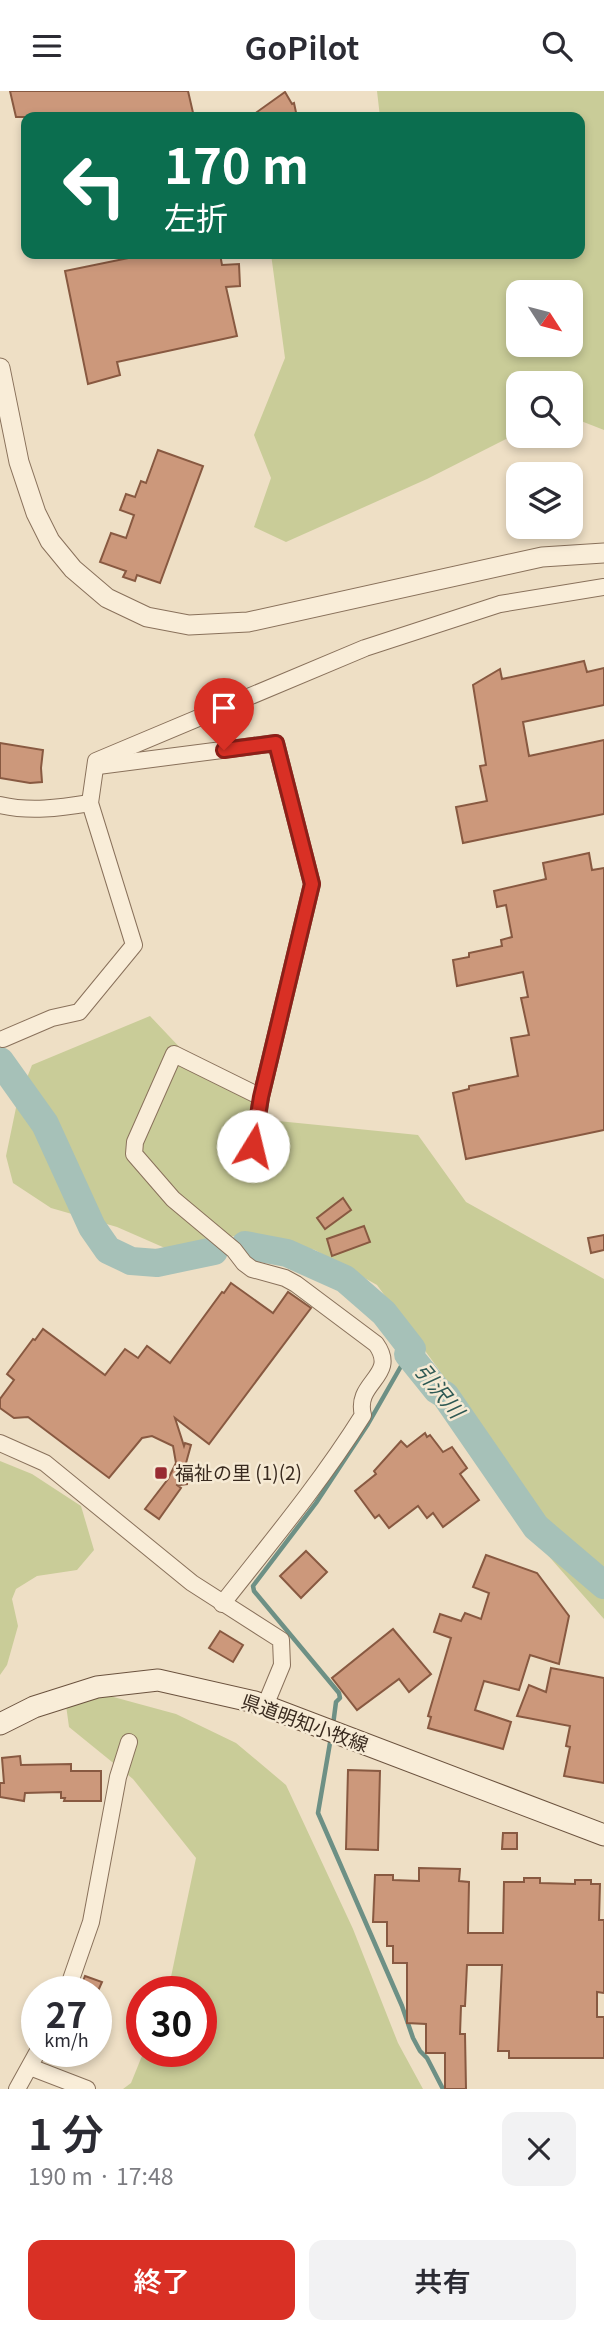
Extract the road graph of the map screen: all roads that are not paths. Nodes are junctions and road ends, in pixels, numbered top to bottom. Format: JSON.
{"nodes":[{"id":1,"x":0,"y":368,"type":"edge"},
{"id":2,"x":604,"y":553,"type":"edge"},
{"id":3,"x":604,"y":587,"type":"edge"},
{"id":4,"x":95,"y":766,"type":"junction"},
{"id":5,"x":90,"y":803,"type":"junction"},
{"id":6,"x":0,"y":805,"type":"edge"},
{"id":7,"x":3,"y":1039,"type":"dead end"},
{"id":8,"x":261,"y":1097,"type":"junction"},
{"id":9,"x":250,"y":1171,"type":"dead end"},
{"id":10,"x":0,"y":1443,"type":"edge"},
{"id":11,"x":222,"y":1604,"type":"junction"},
{"id":12,"x":265,"y":1706,"type":"junction"},
{"id":13,"x":0,"y":1724,"type":"edge"},
{"id":14,"x":130,"y":1742,"type":"dead end"},
{"id":15,"x":604,"y":1835,"type":"edge"},
{"id":16,"x":72,"y":1976,"type":"edge"},
{"id":17,"x":30,"y":2067,"type":"joint"},
{"id":18,"x":17,"y":2089,"type":"edge"},
{"id":19,"x":87,"y":2089,"type":"edge"}],
"edges":[{"from":1,"to":2,"type":"street"},
{"from":3,"to":4,"type":"street"},
{"from":4,"to":5,"type":"street"},
{"from":4,"to":8,"type":"street"},
{"from":5,"to":6,"type":"street"},
{"from":5,"to":7,"type":"street"},
{"from":8,"to":9,"type":"street"},
{"from":8,"to":11,"type":"street"},
{"from":10,"to":11,"type":"street"},
{"from":11,"to":12,"type":"street"},
{"from":12,"to":13,"type":"main road","name":"県道明知小牧線"},
{"from":12,"to":15,"type":"main road","name":"県道明知小牧線"},
{"from":14,"to":16,"type":"street"},
{"from":17,"to":18,"type":"street"},
{"from":17,"to":19,"type":"street"}]}
